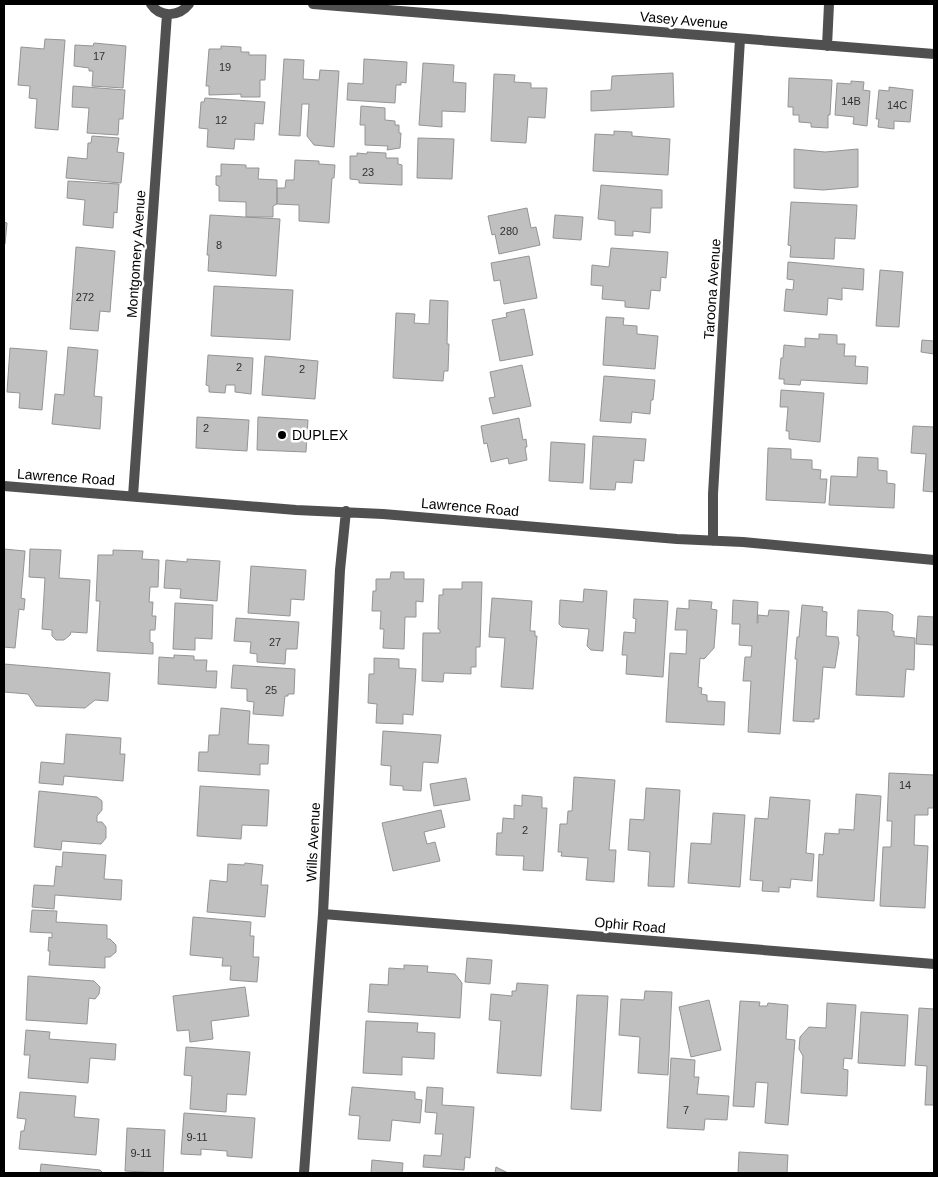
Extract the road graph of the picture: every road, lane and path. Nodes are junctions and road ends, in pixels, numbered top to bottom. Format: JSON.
{"nodes":[{"id":1,"x":151,"y":4,"type":"edge"},
{"id":2,"x":189,"y":4,"type":"edge"},
{"id":3,"x":313,"y":4,"type":"edge"},
{"id":4,"x":829,"y":4,"type":"edge"},
{"id":5,"x":167,"y":14,"type":"junction"},
{"id":6,"x":740,"y":39,"type":"junction"},
{"id":7,"x":827,"y":46,"type":"junction"},
{"id":8,"x":934,"y":54,"type":"edge"},
{"id":9,"x":4,"y":486,"type":"edge"},
{"id":10,"x":133,"y":496,"type":"junction"},
{"id":11,"x":346,"y":511,"type":"junction"},
{"id":12,"x":713,"y":540,"type":"junction"},
{"id":13,"x":934,"y":560,"type":"edge"},
{"id":14,"x":323,"y":914,"type":"junction"},
{"id":15,"x":934,"y":964,"type":"edge"},
{"id":16,"x":304,"y":1173,"type":"edge"}],
"edges":[{"from":1,"to":5,"type":"street"},
{"from":2,"to":5,"type":"street"},
{"from":3,"to":6,"type":"street","name":"Vasey Avenue"},
{"from":4,"to":7,"type":"street"},
{"from":5,"to":10,"type":"street","name":"Montgomery Avenue"},
{"from":6,"to":7,"type":"street","name":"Vasey Avenue"},
{"from":6,"to":12,"type":"street","name":"Taroona Avenue"},
{"from":7,"to":8,"type":"street","name":"Vasey Avenue"},
{"from":9,"to":10,"type":"street","name":"Lawrence Road"},
{"from":10,"to":11,"type":"street","name":"Lawrence Road"},
{"from":11,"to":12,"type":"street","name":"Lawrence Road"},
{"from":11,"to":14,"type":"street","name":"Wills Avenue"},
{"from":12,"to":13,"type":"street","name":"Lawrence Road"},
{"from":14,"to":15,"type":"street","name":"Ophir Road"},
{"from":14,"to":16,"type":"street","name":"Wills Avenue"}]}
